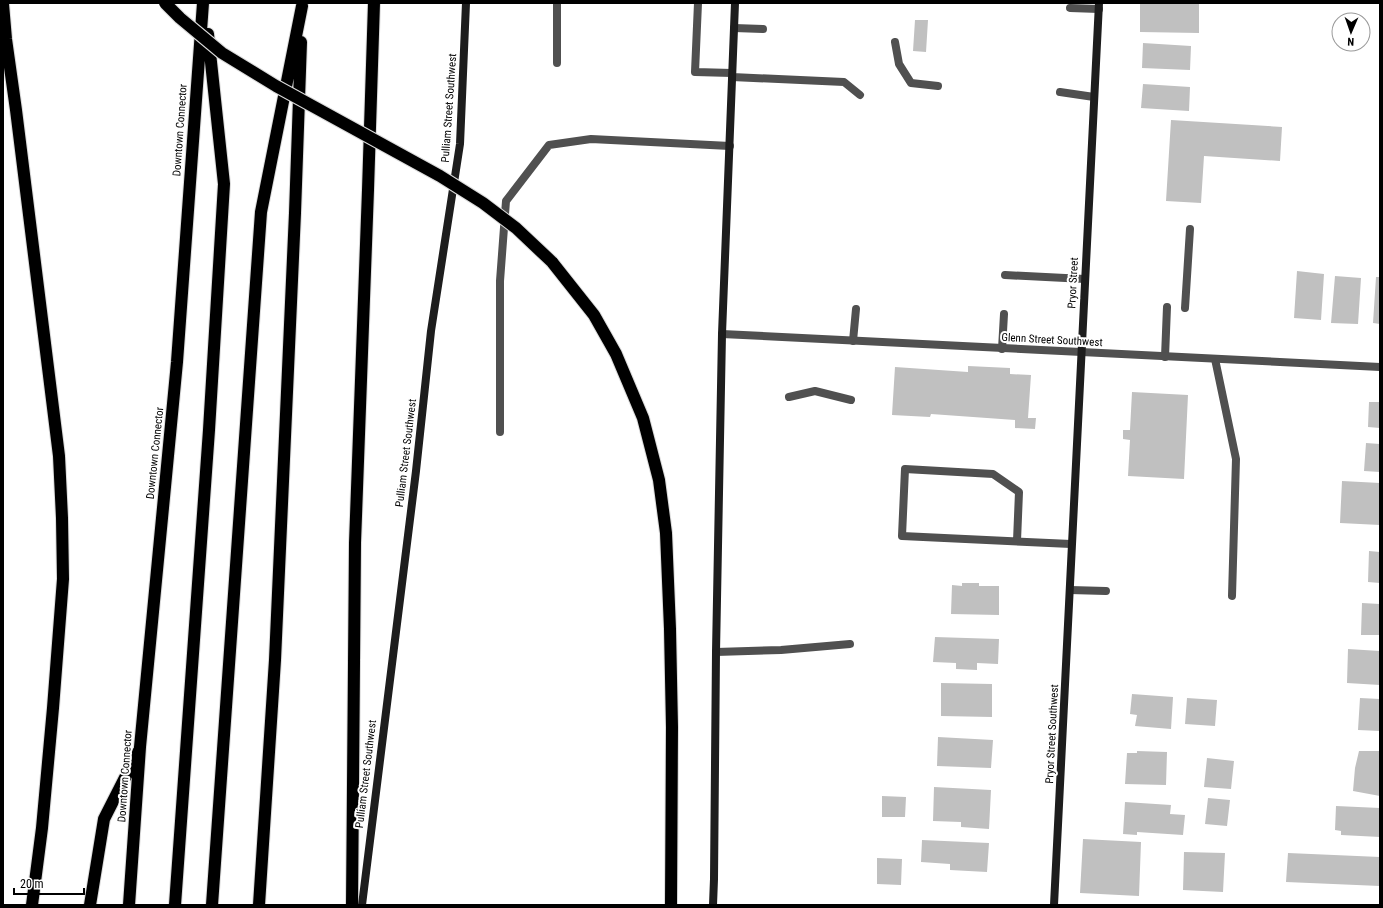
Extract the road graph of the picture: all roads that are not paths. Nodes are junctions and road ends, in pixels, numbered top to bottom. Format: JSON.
{"nodes":[{"id":1,"x":165,"y":3,"type":"edge"},
{"id":2,"x":204,"y":3,"type":"edge"},
{"id":3,"x":374,"y":3,"type":"edge"},
{"id":4,"x":466,"y":3,"type":"edge"},
{"id":5,"x":557,"y":3,"type":"edge"},
{"id":6,"x":698,"y":3,"type":"edge"},
{"id":7,"x":735,"y":3,"type":"edge"},
{"id":8,"x":3,"y":4,"type":"edge"},
{"id":9,"x":302,"y":4,"type":"edge"},
{"id":10,"x":1099,"y":6,"type":"edge"},
{"id":11,"x":1070,"y":8,"type":"dead end"},
{"id":12,"x":734,"y":28,"type":"junction"},
{"id":13,"x":763,"y":29,"type":"dead end"},
{"id":14,"x":895,"y":42,"type":"dead end"},
{"id":15,"x":557,"y":63,"type":"dead end"},
{"id":16,"x":732,"y":75,"type":"junction"},
{"id":17,"x":938,"y":86,"type":"dead end"},
{"id":18,"x":1060,"y":92,"type":"dead end"},
{"id":19,"x":860,"y":95,"type":"dead end"},
{"id":20,"x":1094,"y":97,"type":"junction"},
{"id":21,"x":730,"y":146,"type":"junction"},
{"id":22,"x":1190,"y":229,"type":"dead end"},
{"id":23,"x":1005,"y":275,"type":"dead end"},
{"id":24,"x":1085,"y":279,"type":"junction"},
{"id":25,"x":1167,"y":307,"type":"dead end"},
{"id":26,"x":1185,"y":308,"type":"dead end"},
{"id":27,"x":856,"y":309,"type":"dead end"},
{"id":28,"x":1004,"y":314,"type":"dead end"},
{"id":29,"x":722,"y":334,"type":"junction"},
{"id":30,"x":853,"y":341,"type":"junction"},
{"id":31,"x":1002,"y":348,"type":"junction"},
{"id":32,"x":1081,"y":352,"type":"junction"},
{"id":33,"x":1165,"y":357,"type":"junction"},
{"id":34,"x":1215,"y":359,"type":"junction"},
{"id":35,"x":1380,"y":367,"type":"edge"},
{"id":36,"x":789,"y":397,"type":"dead end"},
{"id":37,"x":851,"y":400,"type":"dead end"},
{"id":38,"x":500,"y":432,"type":"dead end"},
{"id":39,"x":1017,"y":541,"type":"junction"},
{"id":40,"x":1071,"y":544,"type":"junction"},
{"id":41,"x":1071,"y":565,"type":"joint"},
{"id":42,"x":1070,"y":590,"type":"junction"},
{"id":43,"x":1106,"y":591,"type":"dead end"},
{"id":44,"x":1232,"y":596,"type":"dead end"},
{"id":45,"x":850,"y":644,"type":"dead end"},
{"id":46,"x":716,"y":652,"type":"junction"},
{"id":47,"x":140,"y":747,"type":"junction"},
{"id":48,"x":32,"y":905,"type":"edge"},
{"id":49,"x":90,"y":905,"type":"edge"},
{"id":50,"x":129,"y":905,"type":"edge"},
{"id":51,"x":176,"y":905,"type":"edge"},
{"id":52,"x":212,"y":905,"type":"edge"},
{"id":53,"x":259,"y":905,"type":"edge"},
{"id":54,"x":352,"y":905,"type":"edge"},
{"id":55,"x":362,"y":905,"type":"edge"},
{"id":56,"x":671,"y":905,"type":"edge"},
{"id":57,"x":713,"y":905,"type":"edge"},
{"id":58,"x":1054,"y":905,"type":"edge"}],
"edges":[{"from":1,"to":56,"type":"highway","bridge":true},
{"from":2,"to":47,"type":"highway","name":"Downtown Connector"},
{"from":2,"to":51,"type":"highway"},
{"from":3,"to":54,"type":"highway"},
{"from":4,"to":55,"type":"main road","name":"Pulliam Street Southwest"},
{"from":5,"to":15,"type":"street"},
{"from":6,"to":16,"type":"street"},
{"from":7,"to":12,"type":"main road"},
{"from":8,"to":48,"type":"highway"},
{"from":9,"to":52,"type":"highway"},
{"from":9,"to":53,"type":"highway"},
{"from":10,"to":11,"type":"street"},
{"from":10,"to":20,"type":"main road","name":"Pryor Street"},
{"from":12,"to":13,"type":"street"},
{"from":12,"to":16,"type":"main road"},
{"from":14,"to":17,"type":"street"},
{"from":16,"to":19,"type":"street"},
{"from":16,"to":21,"type":"main road"},
{"from":18,"to":20,"type":"street"},
{"from":20,"to":24,"type":"main road","name":"Pryor Street"},
{"from":21,"to":29,"type":"main road"},
{"from":21,"to":38,"type":"street"},
{"from":22,"to":26,"type":"street"},
{"from":23,"to":24,"type":"street"},
{"from":24,"to":32,"type":"main road","name":"Pryor Street"},
{"from":25,"to":33,"type":"street"},
{"from":27,"to":30,"type":"street"},
{"from":28,"to":31,"type":"street"},
{"from":29,"to":30,"type":"street","name":"Glenn Street Southwest"},
{"from":29,"to":46,"type":"main road"},
{"from":30,"to":31,"type":"street","name":"Glenn Street Southwest"},
{"from":31,"to":32,"type":"street","name":"Glenn Street Southwest"},
{"from":32,"to":33,"type":"street","name":"Glenn Street Southwest"},
{"from":32,"to":40,"type":"main road","name":"Pryor Street"},
{"from":33,"to":34,"type":"street","name":"Glenn Street Southwest"},
{"from":34,"to":35,"type":"street","name":"Glenn Street Southwest"},
{"from":34,"to":44,"type":"street"},
{"from":36,"to":37,"type":"street"},
{"from":39,"to":39,"type":"street"},
{"from":39,"to":40,"type":"street"},
{"from":40,"to":41,"type":"main road","name":"Pryor Street"},
{"from":41,"to":42,"type":"main road","name":"Pryor Street Southwest"},
{"from":42,"to":43,"type":"street"},
{"from":42,"to":58,"type":"main road","name":"Pryor Street Southwest"},
{"from":45,"to":46,"type":"street"},
{"from":46,"to":57,"type":"main road"},
{"from":47,"to":49,"type":"highway"},
{"from":47,"to":50,"type":"highway","name":"Downtown Connector"}]}
